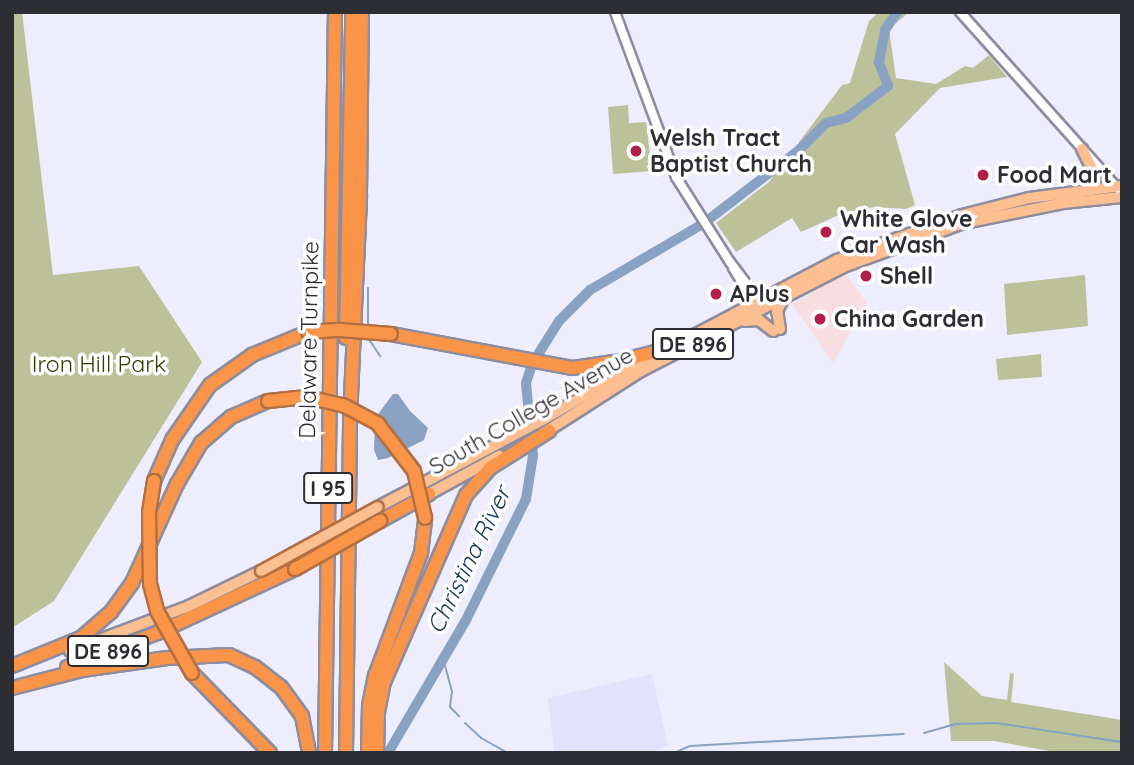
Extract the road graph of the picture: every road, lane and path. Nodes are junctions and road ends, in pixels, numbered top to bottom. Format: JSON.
{"nodes":[{"id":1,"x":335,"y":12,"type":"edge"},
{"id":2,"x":352,"y":12,"type":"edge"},
{"id":3,"x":362,"y":12,"type":"edge"},
{"id":4,"x":615,"y":12,"type":"edge"},
{"id":5,"x":960,"y":12,"type":"edge"},
{"id":6,"x":1082,"y":149,"type":"junction"},
{"id":7,"x":1092,"y":190,"type":"junction"},
{"id":8,"x":1120,"y":191,"type":"edge"},
{"id":9,"x":784,"y":297,"type":"junction"},
{"id":10,"x":759,"y":305,"type":"junction"},
{"id":11,"x":736,"y":322,"type":"junction"},
{"id":12,"x":667,"y":349,"type":"junction"},
{"id":13,"x":350,"y":419,"type":"junction"},
{"id":14,"x":547,"y":424,"type":"junction"},
{"id":15,"x":520,"y":447,"type":"junction"},
{"id":16,"x":429,"y":494,"type":"joint"},
{"id":17,"x":189,"y":606,"type":"junction"},
{"id":18,"x":202,"y":612,"type":"junction"},
{"id":19,"x":70,"y":651,"type":"joint"},
{"id":20,"x":12,"y":667,"type":"edge"},
{"id":21,"x":380,"y":679,"type":"junction"},
{"id":22,"x":12,"y":687,"type":"edge"},
{"id":23,"x":270,"y":753,"type":"edge"},
{"id":24,"x":309,"y":753,"type":"edge"},
{"id":25,"x":325,"y":753,"type":"edge"},
{"id":26,"x":346,"y":753,"type":"edge"},
{"id":27,"x":368,"y":753,"type":"edge"},
{"id":28,"x":377,"y":753,"type":"edge"}],
"edges":[{"from":1,"to":25,"type":"highway","name":"Delaware Turnpike","number":"I 95"},
{"from":2,"to":13,"type":"highway","name":"Delaware Turnpike","number":"I 95"},
{"from":3,"to":13,"type":"highway","name":"Delaware Turnpike","number":"I 95"},
{"from":4,"to":10,"type":"street"},
{"from":5,"to":6,"type":"street"},
{"from":6,"to":7,"type":"main road"},
{"from":6,"to":8,"type":"street"},
{"from":7,"to":8,"type":"main road","name":"South College Avenue","number":"DE 896"},
{"from":7,"to":10,"type":"main road","name":"South College Avenue","number":"DE 896"},
{"from":8,"to":9,"type":"main road","name":"South College Avenue","number":"DE 896"},
{"from":9,"to":10,"type":"main road","name":"South College Avenue","number":"DE 896"},
{"from":9,"to":11,"type":"main road"},
{"from":10,"to":11,"type":"main road","name":"South College Avenue","number":"DE 896"},
{"from":10,"to":12,"type":"main road","name":"South College Avenue","number":"DE 896"},
{"from":11,"to":14,"type":"main road","name":"South College Avenue","number":"DE 896"},
{"from":12,"to":14,"type":"main road","name":"South College Avenue","number":"DE 896"},
{"from":12,"to":23,"type":"highway","bridge":true},
{"from":13,"to":26,"type":"highway","name":"Delaware Turnpike","number":"I 95"},
{"from":14,"to":15,"type":"highway"},
{"from":14,"to":17,"type":"main road","name":"South College Avenue","number":"DE 896","bridge":true},
{"from":15,"to":16,"type":"main road","name":"South College Avenue","number":"DE 896"},
{"from":15,"to":21,"type":"highway"},
{"from":16,"to":18,"type":"highway","name":"South College Avenue","number":"DE 896","bridge":true},
{"from":17,"to":18,"type":"highway"},
{"from":17,"to":19,"type":"main road","name":"South College Avenue","number":"DE 896"},
{"from":18,"to":22,"type":"highway","name":"South College Avenue","number":"DE 896"},
{"from":19,"to":20,"type":"highway","name":"South College Avenue","number":"DE 896"},
{"from":20,"to":21,"type":"highway","bridge":true},
{"from":21,"to":27,"type":"highway"},
{"from":21,"to":28,"type":"highway"},
{"from":22,"to":24,"type":"highway"}]}
